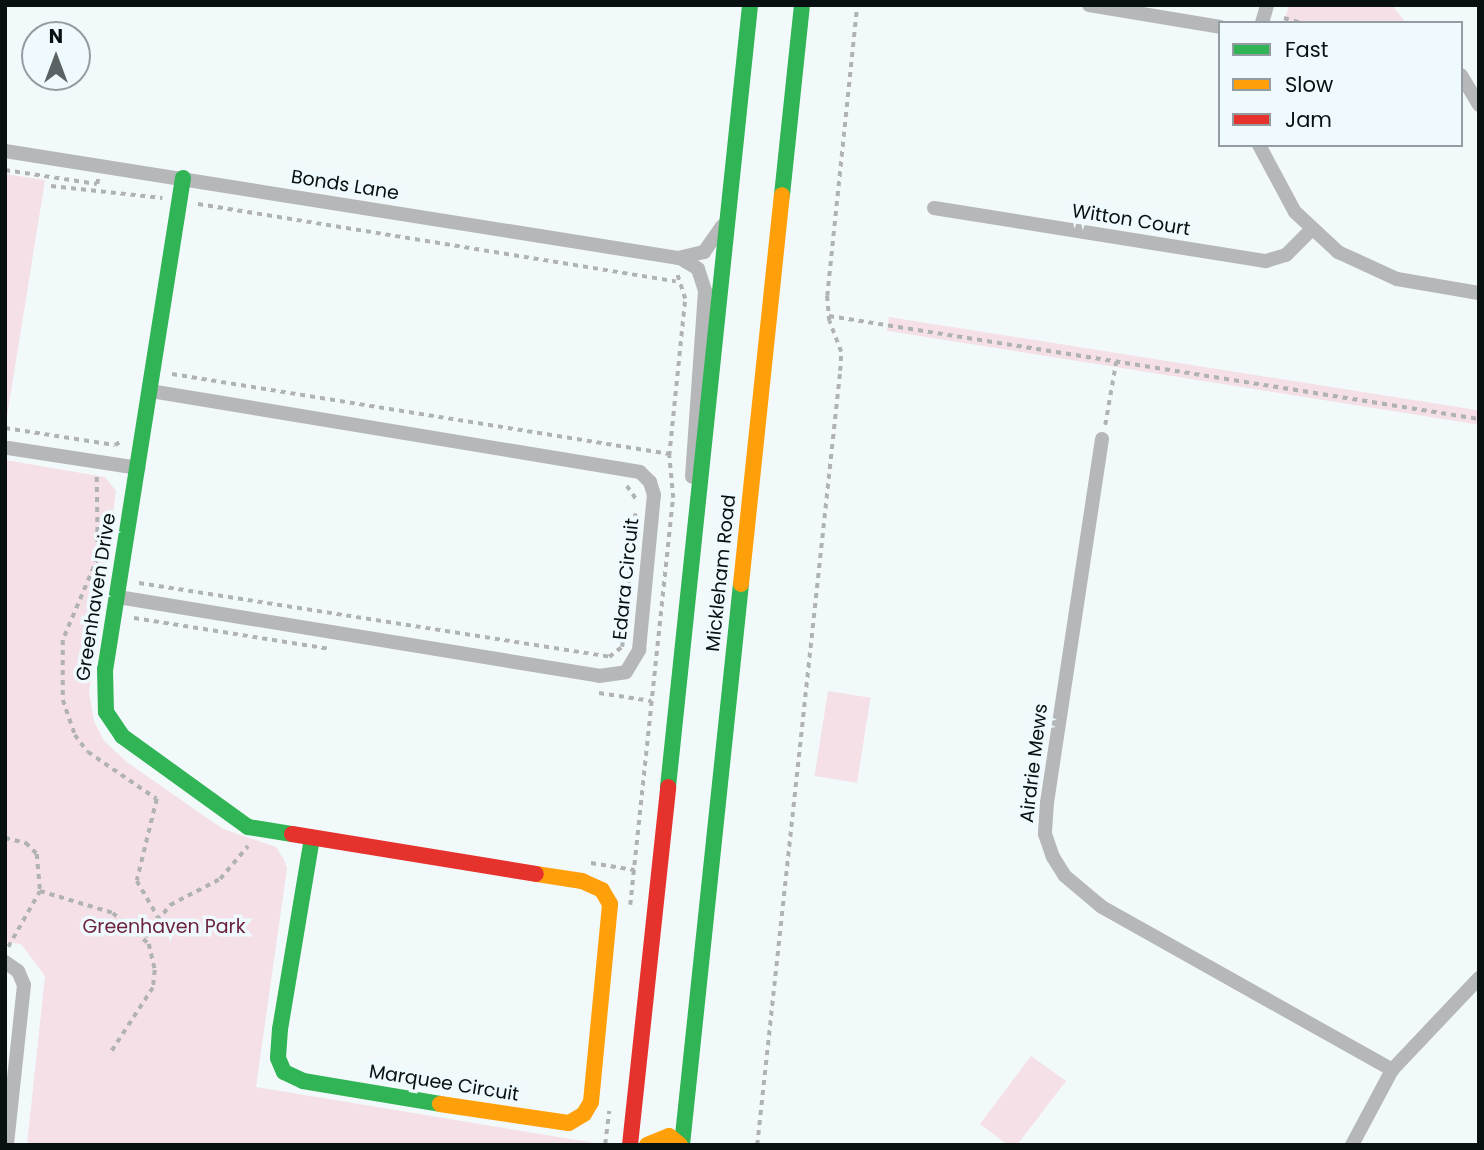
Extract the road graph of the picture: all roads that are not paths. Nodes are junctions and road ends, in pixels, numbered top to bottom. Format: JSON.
{"nodes":[{"id":1,"x":750,"y":5,"type":"edge"},
{"id":2,"x":802,"y":5,"type":"edge"},
{"id":3,"x":1089,"y":5,"type":"edge"},
{"id":4,"x":1218,"y":27,"type":"edge"},
{"id":5,"x":1463,"y":78,"type":"edge"},
{"id":6,"x":1479,"y":105,"type":"edge"},
{"id":7,"x":1260,"y":147,"type":"edge"},
{"id":8,"x":5,"y":151,"type":"edge"},
{"id":9,"x":183,"y":178,"type":"junction"},
{"id":10,"x":729,"y":205,"type":"junction"},
{"id":11,"x":934,"y":208,"type":"dead end"},
{"id":12,"x":1311,"y":230,"type":"junction"},
{"id":13,"x":678,"y":258,"type":"junction"},
{"id":14,"x":1479,"y":293,"type":"edge"},
{"id":15,"x":150,"y":391,"type":"junction"},
{"id":16,"x":1102,"y":439,"type":"road end"},
{"id":17,"x":8,"y":448,"type":"dead end"},
{"id":18,"x":138,"y":468,"type":"junction"},
{"id":19,"x":695,"y":522,"type":"junction"},
{"id":20,"x":118,"y":597,"type":"junction"},
{"id":21,"x":312,"y":838,"type":"junction"},
{"id":22,"x":582,"y":881,"type":"joint"},
{"id":23,"x":6,"y":956,"type":"edge"},
{"id":24,"x":1479,"y":978,"type":"edge"},
{"id":25,"x":1392,"y":1070,"type":"junction"},
{"id":26,"x":7,"y":1145,"type":"edge"},
{"id":27,"x":630,"y":1145,"type":"edge"},
{"id":28,"x":647,"y":1145,"type":"edge"},
{"id":29,"x":681,"y":1145,"type":"edge"},
{"id":30,"x":1352,"y":1145,"type":"edge"}],
"edges":[{"from":1,"to":10,"type":"main road","name":"Mickleham Road"},
{"from":2,"to":29,"type":"main road","name":"Mickleham Road"},
{"from":3,"to":4,"type":"street"},
{"from":5,"to":6,"type":"street"},
{"from":7,"to":12,"type":"street"},
{"from":8,"to":9,"type":"street","name":"Bonds Lane"},
{"from":9,"to":13,"type":"street","name":"Bonds Lane"},
{"from":9,"to":15,"type":"main road","name":"Greenhaven Drive"},
{"from":10,"to":13,"type":"street"},
{"from":10,"to":19,"type":"main road","name":"Mickleham Road"},
{"from":11,"to":12,"type":"street","name":"Witton Court"},
{"from":12,"to":14,"type":"street"},
{"from":13,"to":19,"type":"street"},
{"from":15,"to":18,"type":"main road","name":"Greenhaven Drive"},
{"from":15,"to":20,"type":"street","name":"Edara Circuit"},
{"from":16,"to":25,"type":"street","name":"Airdrie Mews"},
{"from":17,"to":18,"type":"street"},
{"from":18,"to":20,"type":"main road","name":"Greenhaven Drive"},
{"from":19,"to":27,"type":"main road","name":"Mickleham Road"},
{"from":20,"to":21,"type":"main road","name":"Greenhaven Drive"},
{"from":21,"to":22,"type":"main road","name":"Greenhaven Drive"},
{"from":21,"to":22,"type":"main road","name":"Marquee Circuit"},
{"from":23,"to":26,"type":"street"},
{"from":24,"to":25,"type":"street"},
{"from":25,"to":30,"type":"street"},
{"from":28,"to":29,"type":"main road"}]}
